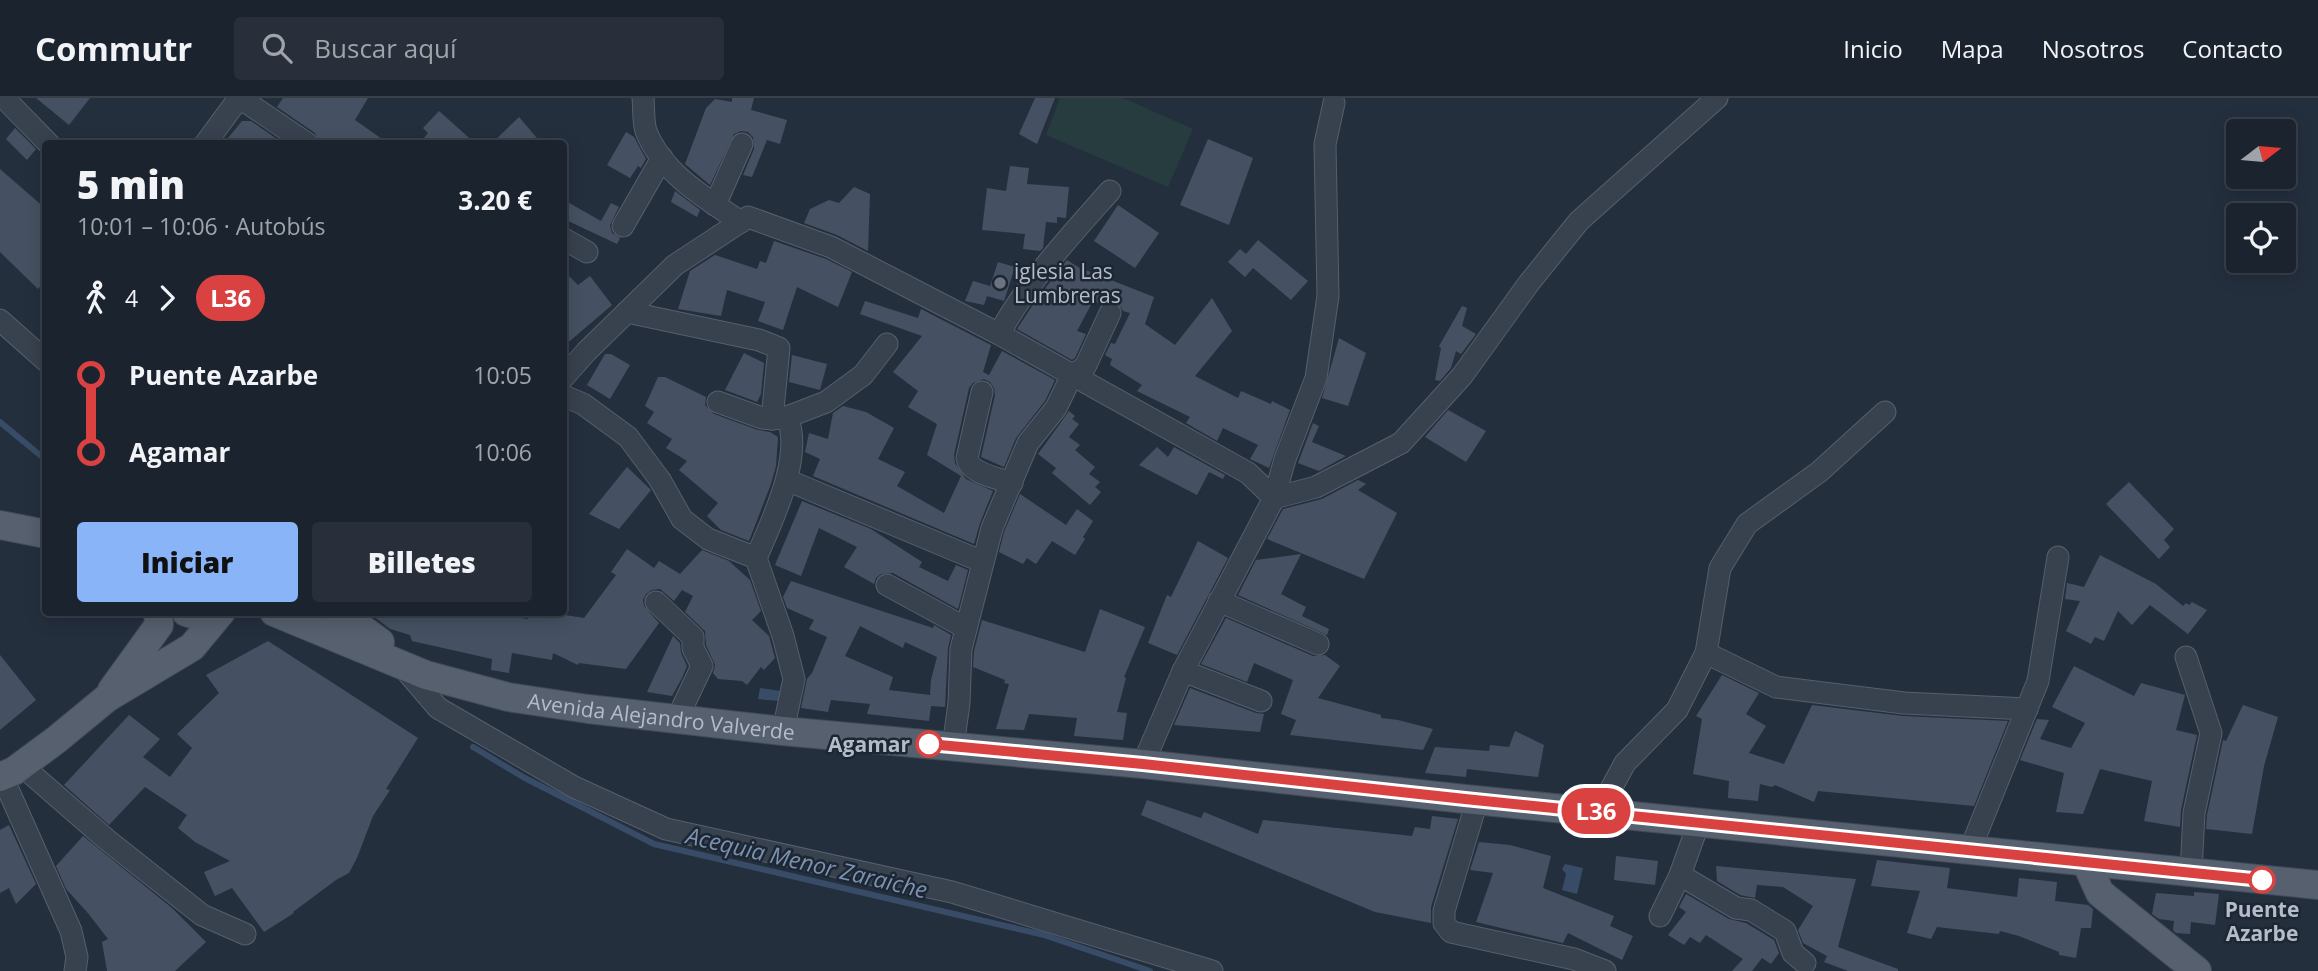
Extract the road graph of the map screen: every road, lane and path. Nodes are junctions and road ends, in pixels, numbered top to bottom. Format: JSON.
{"nodes":[{"id":1,"x":4,"y":98,"type":"edge"},
{"id":2,"x":239,"y":98,"type":"edge"},
{"id":3,"x":643,"y":98,"type":"edge"},
{"id":4,"x":1717,"y":98,"type":"edge"},
{"id":5,"x":1334,"y":103,"type":"dead end"},
{"id":6,"x":45,"y":140,"type":"edge"},
{"id":7,"x":208,"y":140,"type":"edge"},
{"id":8,"x":302,"y":140,"type":"edge"},
{"id":9,"x":742,"y":144,"type":"dead end"},
{"id":10,"x":662,"y":158,"type":"junction"},
{"id":11,"x":1110,"y":191,"type":"dead end"},
{"id":12,"x":715,"y":205,"type":"junction"},
{"id":13,"x":741,"y":222,"type":"junction"},
{"id":14,"x":623,"y":226,"type":"dead end"},
{"id":15,"x":567,"y":241,"type":"edge"},
{"id":16,"x":587,"y":252,"type":"dead end"},
{"id":17,"x":627,"y":312,"type":"junction"},
{"id":18,"x":1110,"y":313,"type":"dead end"},
{"id":19,"x":0,"y":320,"type":"edge"},
{"id":20,"x":999,"y":334,"type":"junction"},
{"id":21,"x":887,"y":344,"type":"dead end"},
{"id":22,"x":42,"y":357,"type":"edge"},
{"id":23,"x":567,"y":374,"type":"edge"},
{"id":24,"x":1072,"y":375,"type":"junction"},
{"id":25,"x":982,"y":392,"type":"dead end"},
{"id":26,"x":567,"y":397,"type":"edge"},
{"id":27,"x":718,"y":401,"type":"dead end"},
{"id":28,"x":1885,"y":412,"type":"dead end"},
{"id":29,"x":780,"y":418,"type":"junction"},
{"id":30,"x":787,"y":480,"type":"junction"},
{"id":31,"x":1012,"y":483,"type":"junction"},
{"id":32,"x":1274,"y":498,"type":"junction"},
{"id":33,"x":42,"y":522,"type":"edge"},
{"id":34,"x":0,"y":524,"type":"edge"},
{"id":35,"x":42,"y":533,"type":"edge"},
{"id":36,"x":2058,"y":557,"type":"dead end"},
{"id":37,"x":756,"y":558,"type":"junction"},
{"id":38,"x":983,"y":562,"type":"junction"},
{"id":39,"x":887,"y":585,"type":"dead end"},
{"id":40,"x":1219,"y":600,"type":"junction"},
{"id":41,"x":656,"y":602,"type":"dead end"},
{"id":42,"x":158,"y":616,"type":"edge"},
{"id":43,"x":216,"y":616,"type":"edge"},
{"id":44,"x":284,"y":616,"type":"edge"},
{"id":45,"x":332,"y":616,"type":"edge"},
{"id":46,"x":344,"y":616,"type":"edge"},
{"id":47,"x":966,"y":628,"type":"junction"},
{"id":48,"x":380,"y":642,"type":"junction"},
{"id":49,"x":1318,"y":644,"type":"dead end"},
{"id":50,"x":1706,"y":653,"type":"junction"},
{"id":51,"x":2186,"y":657,"type":"dead end"},
{"id":52,"x":401,"y":665,"type":"junction"},
{"id":53,"x":1183,"y":671,"type":"junction"},
{"id":54,"x":508,"y":697,"type":"junction"},
{"id":55,"x":107,"y":698,"type":"junction"},
{"id":56,"x":1261,"y":701,"type":"dead end"},
{"id":57,"x":2027,"y":709,"type":"junction"},
{"id":58,"x":677,"y":719,"type":"junction"},
{"id":59,"x":783,"y":731,"type":"junction"},
{"id":60,"x":953,"y":747,"type":"junction"},
{"id":61,"x":1143,"y":764,"type":"junction"},
{"id":62,"x":8,"y":773,"type":"edge"},
{"id":63,"x":1478,"y":801,"type":"junction"},
{"id":64,"x":1599,"y":811,"type":"junction"},
{"id":65,"x":1699,"y":822,"type":"junction"},
{"id":66,"x":1970,"y":850,"type":"junction"},
{"id":67,"x":2086,"y":862,"type":"junction"},
{"id":68,"x":2191,"y":873,"type":"junction"},
{"id":69,"x":1680,"y":875,"type":"junction"},
{"id":70,"x":2318,"y":885,"type":"edge"},
{"id":71,"x":1660,"y":916,"type":"dead end"},
{"id":72,"x":245,"y":934,"type":"dead end"},
{"id":73,"x":1805,"y":963,"type":"dead end"},
{"id":74,"x":75,"y":971,"type":"edge"},
{"id":75,"x":1212,"y":971,"type":"edge"},
{"id":76,"x":1605,"y":971,"type":"edge"},
{"id":77,"x":2197,"y":971,"type":"edge"}],
"edges":[{"from":1,"to":6,"type":"street"},
{"from":2,"to":7,"type":"street"},
{"from":2,"to":8,"type":"street"},
{"from":3,"to":10,"type":"street"},
{"from":4,"to":32,"type":"street"},
{"from":5,"to":32,"type":"street"},
{"from":9,"to":12,"type":"street"},
{"from":10,"to":12,"type":"street"},
{"from":10,"to":14,"type":"street"},
{"from":11,"to":20,"type":"street"},
{"from":12,"to":13,"type":"street"},
{"from":13,"to":17,"type":"street"},
{"from":13,"to":20,"type":"street"},
{"from":15,"to":16,"type":"street"},
{"from":17,"to":23,"type":"street"},
{"from":17,"to":29,"type":"street"},
{"from":18,"to":24,"type":"street"},
{"from":19,"to":22,"type":"street"},
{"from":20,"to":24,"type":"street"},
{"from":21,"to":29,"type":"street"},
{"from":24,"to":31,"type":"street"},
{"from":24,"to":32,"type":"street"},
{"from":25,"to":31,"type":"street"},
{"from":26,"to":37,"type":"street"},
{"from":27,"to":29,"type":"street"},
{"from":28,"to":50,"type":"street"},
{"from":29,"to":30,"type":"street"},
{"from":30,"to":37,"type":"street"},
{"from":30,"to":38,"type":"street"},
{"from":31,"to":38,"type":"street"},
{"from":32,"to":40,"type":"street"},
{"from":33,"to":34,"type":"main road"},
{"from":34,"to":35,"type":"main road"},
{"from":36,"to":57,"type":"street"},
{"from":37,"to":59,"type":"street"},
{"from":38,"to":47,"type":"street"},
{"from":39,"to":47,"type":"street"},
{"from":40,"to":49,"type":"street"},
{"from":40,"to":53,"type":"street"},
{"from":41,"to":58,"type":"street"},
{"from":42,"to":55,"type":"main road"},
{"from":43,"to":55,"type":"main road"},
{"from":44,"to":52,"type":"main road","name":"Avenida Alejandro Valverde"},
{"from":45,"to":48,"type":"main road","name":"Avenida Alejandro Valverde"},
{"from":46,"to":48,"type":"main road"},
{"from":47,"to":60,"type":"street"},
{"from":48,"to":54,"type":"main road","name":"Avenida Alejandro Valverde"},
{"from":50,"to":57,"type":"street"},
{"from":50,"to":64,"type":"street"},
{"from":51,"to":68,"type":"street"},
{"from":52,"to":54,"type":"main road","name":"Avenida Alejandro Valverde"},
{"from":52,"to":75,"type":"street"},
{"from":53,"to":56,"type":"street"},
{"from":53,"to":61,"type":"street"},
{"from":54,"to":58,"type":"main road","name":"Avenida Alejandro Valverde"},
{"from":55,"to":62,"type":"main road"},
{"from":57,"to":66,"type":"street"},
{"from":58,"to":59,"type":"main road","name":"Avenida Alejandro Valverde"},
{"from":59,"to":60,"type":"main road","name":"Avenida Alejandro Valverde"},
{"from":60,"to":61,"type":"main road","name":"Avenida Alejandro Valverde"},
{"from":61,"to":63,"type":"main road","name":"Avenida Alejandro Valverde"},
{"from":62,"to":72,"type":"street"},
{"from":62,"to":74,"type":"street"},
{"from":63,"to":64,"type":"main road","name":"Avenida Alejandro Valverde"},
{"from":63,"to":76,"type":"street"},
{"from":64,"to":65,"type":"main road","name":"Avenida Alejandro Valverde"},
{"from":65,"to":66,"type":"main road","name":"Avenida Alejandro Valverde"},
{"from":65,"to":69,"type":"street"},
{"from":66,"to":67,"type":"main road","name":"Avenida Alejandro Valverde"},
{"from":67,"to":68,"type":"main road","name":"Avenida Alejandro Valverde"},
{"from":67,"to":77,"type":"main road"},
{"from":68,"to":70,"type":"main road","name":"Avenida Alejandro Valverde"},
{"from":69,"to":71,"type":"street"},
{"from":69,"to":73,"type":"street"}]}
